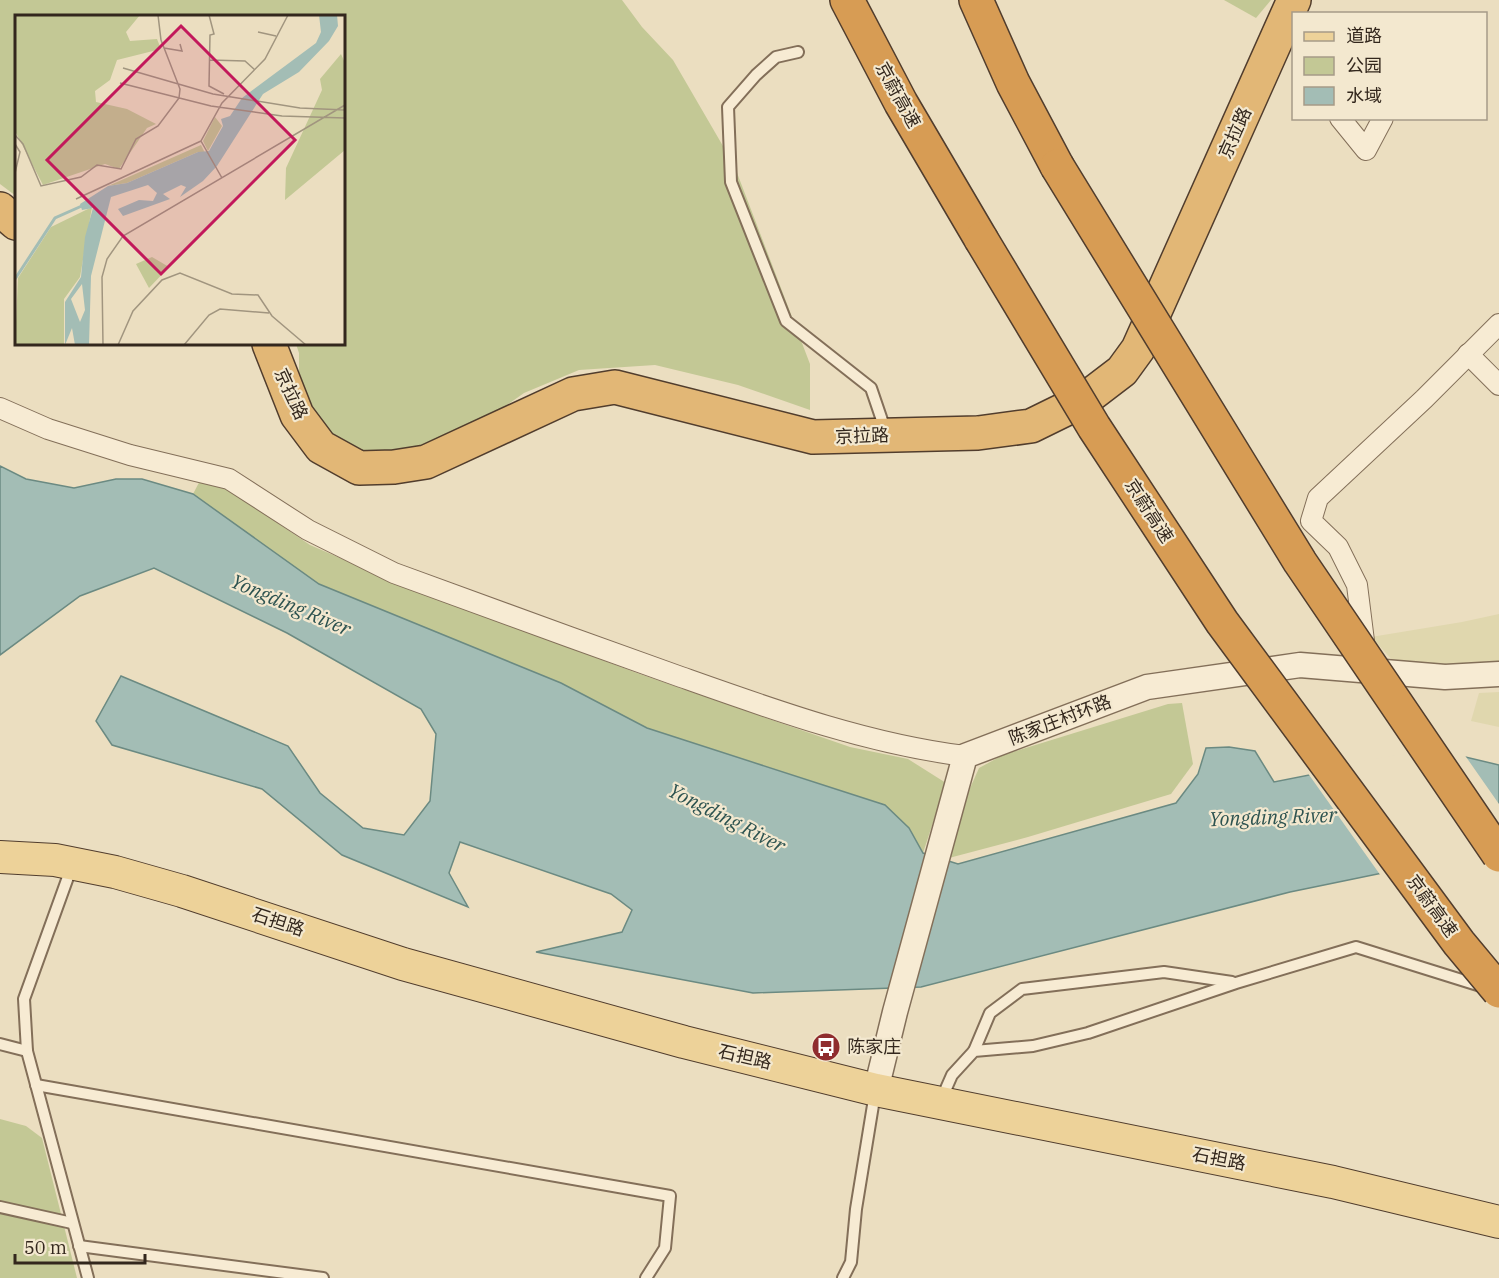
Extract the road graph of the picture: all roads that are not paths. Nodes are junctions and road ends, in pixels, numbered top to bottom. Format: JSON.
{"nodes":[{"id":1,"x":847,"y":0,"type":"edge"},
{"id":2,"x":976,"y":0,"type":"edge"},
{"id":3,"x":1294,"y":0,"type":"edge"},
{"id":4,"x":1287,"y":34,"type":"edge"},
{"id":5,"x":798,"y":52,"type":"dead end"},
{"id":6,"x":1342,"y":120,"type":"edge"},
{"id":7,"x":1382,"y":120,"type":"edge"},
{"id":8,"x":0,"y":208,"type":"edge"},
{"id":9,"x":15,"y":222,"type":"edge"},
{"id":10,"x":1499,"y":324,"type":"edge"},
{"id":11,"x":269,"y":345,"type":"edge"},
{"id":12,"x":1468,"y":354,"type":"junction"},
{"id":13,"x":1499,"y":385,"type":"edge"},
{"id":14,"x":0,"y":408,"type":"edge"},
{"id":15,"x":887,"y":435,"type":"junction"},
{"id":16,"x":1366,"y":670,"type":"junction"},
{"id":17,"x":1499,"y":674,"type":"edge"},
{"id":18,"x":966,"y":756,"type":"junction"},
{"id":19,"x":1499,"y":855,"type":"edge"},
{"id":20,"x":0,"y":857,"type":"edge"},
{"id":21,"x":73,"y":864,"type":"junction"},
{"id":22,"x":1236,"y":983,"type":"junction"},
{"id":23,"x":1499,"y":991,"type":"edge"},
{"id":24,"x":0,"y":1044,"type":"edge"},
{"id":25,"x":27,"y":1051,"type":"junction"},
{"id":26,"x":974,"y":1051,"type":"junction"},
{"id":27,"x":36,"y":1085,"type":"junction"},
{"id":28,"x":876,"y":1090,"type":"junction"},
{"id":29,"x":939,"y":1103,"type":"junction"},
{"id":30,"x":0,"y":1207,"type":"edge"},
{"id":31,"x":1499,"y":1222,"type":"edge"},
{"id":32,"x":72,"y":1223,"type":"junction"},
{"id":33,"x":79,"y":1246,"type":"junction"},
{"id":34,"x":88,"y":1278,"type":"edge"},
{"id":35,"x":323,"y":1278,"type":"edge"},
{"id":36,"x":646,"y":1278,"type":"edge"},
{"id":37,"x":845,"y":1278,"type":"edge"}],
"edges":[{"from":1,"to":23,"type":"highway","name":"京蔚高速","bridge":true},
{"from":2,"to":19,"type":"highway","bridge":true},
{"from":3,"to":4,"type":"highway","name":"京拉路"},
{"from":4,"to":15,"type":"highway","name":"京拉路"},
{"from":5,"to":15,"type":"lane"},
{"from":6,"to":7,"type":"street"},
{"from":8,"to":9,"type":"highway"},
{"from":10,"to":12,"type":"street"},
{"from":11,"to":15,"type":"highway","name":"京拉路"},
{"from":12,"to":13,"type":"street"},
{"from":12,"to":16,"type":"street"},
{"from":14,"to":18,"type":"street"},
{"from":16,"to":17,"type":"street","name":"陈家庄村环路"},
{"from":16,"to":18,"type":"street","name":"陈家庄村环路"},
{"from":18,"to":28,"type":"street"},
{"from":20,"to":21,"type":"main road","name":"石担路"},
{"from":21,"to":25,"type":"lane"},
{"from":21,"to":28,"type":"main road","name":"石担路"},
{"from":22,"to":23,"type":"lane"},
{"from":22,"to":26,"type":"lane"},
{"from":22,"to":26,"type":"lane"},
{"from":24,"to":25,"type":"lane"},
{"from":25,"to":27,"type":"lane"},
{"from":26,"to":29,"type":"lane"},
{"from":27,"to":32,"type":"lane"},
{"from":27,"to":36,"type":"lane"},
{"from":28,"to":29,"type":"main road","name":"石担路"},
{"from":28,"to":37,"type":"lane"},
{"from":29,"to":31,"type":"main road","name":"石担路"},
{"from":30,"to":32,"type":"lane"},
{"from":32,"to":33,"type":"lane"},
{"from":33,"to":34,"type":"lane"},
{"from":33,"to":35,"type":"lane"}]}
